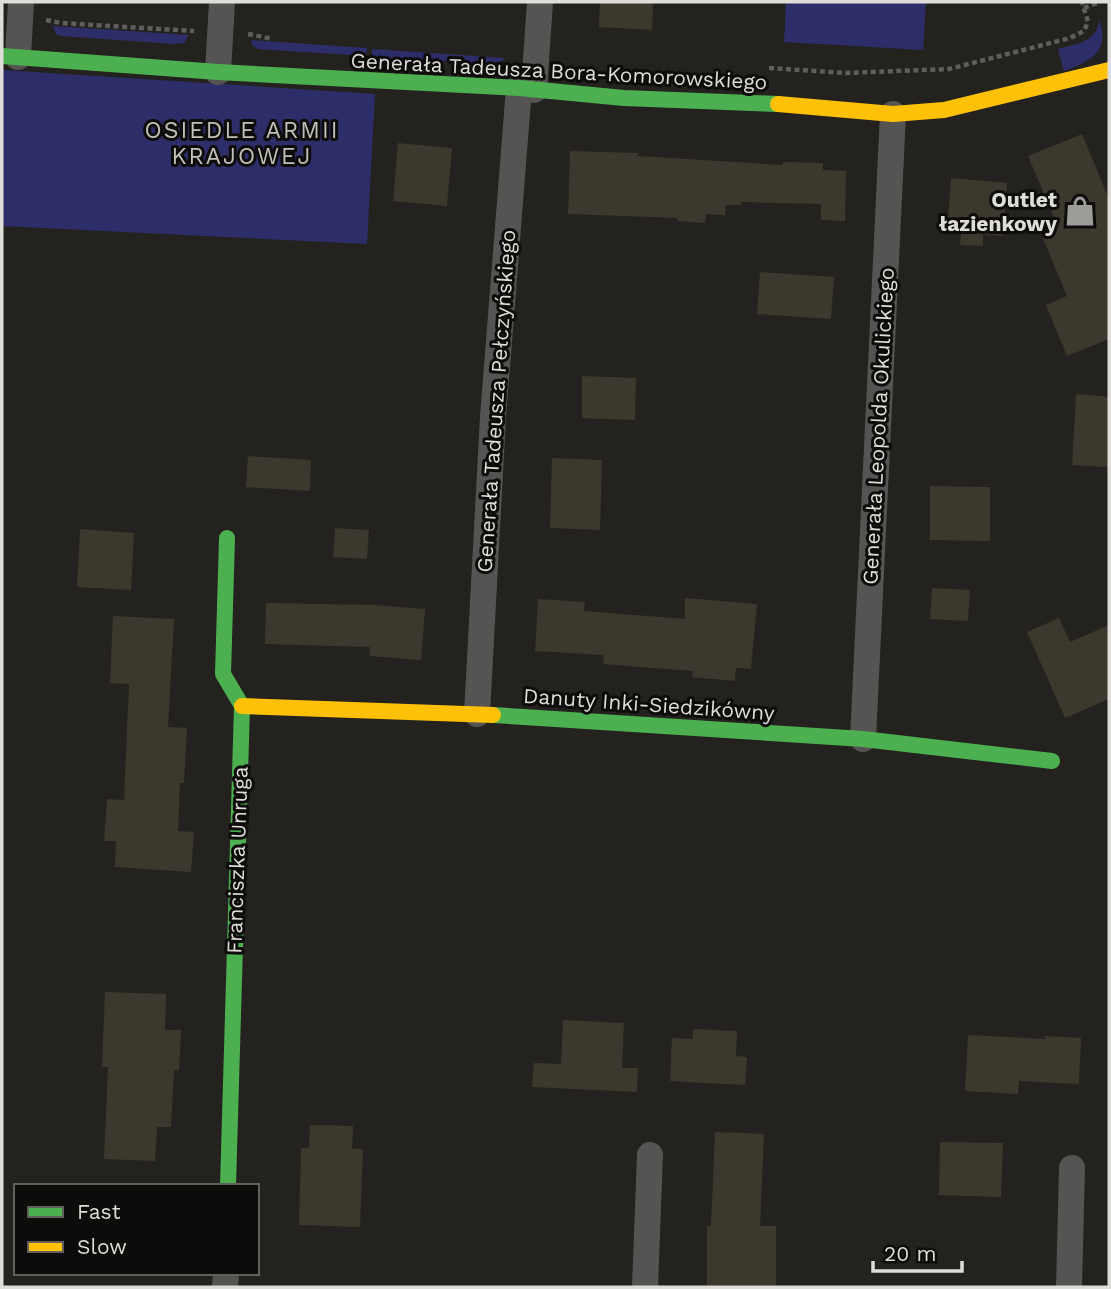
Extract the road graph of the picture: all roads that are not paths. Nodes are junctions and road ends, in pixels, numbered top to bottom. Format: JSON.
{"nodes":[{"id":1,"x":540,"y":2,"type":"edge"},
{"id":2,"x":21,"y":8,"type":"edge"},
{"id":3,"x":221,"y":14,"type":"edge"},
{"id":4,"x":10,"y":57,"type":"edge"},
{"id":5,"x":1109,"y":71,"type":"edge"},
{"id":6,"x":218,"y":72,"type":"junction"},
{"id":7,"x":526,"y":89,"type":"junction"},
{"id":8,"x":893,"y":114,"type":"junction"},
{"id":9,"x":228,"y":538,"type":"dead end"},
{"id":10,"x":242,"y":706,"type":"junction"},
{"id":11,"x":477,"y":714,"type":"junction"},
{"id":12,"x":863,"y":738,"type":"junction"},
{"id":13,"x":1052,"y":761,"type":"dead end"},
{"id":14,"x":650,"y":1156,"type":"dead end"},
{"id":15,"x":1072,"y":1168,"type":"dead end"},
{"id":16,"x":228,"y":1184,"type":"edge"},
{"id":17,"x":645,"y":1287,"type":"edge"},
{"id":18,"x":1069,"y":1287,"type":"edge"}],
"edges":[{"from":1,"to":7,"type":"street","name":"Generała Tadeusza Pełczyńskiego"},
{"from":2,"to":4,"type":"street"},
{"from":3,"to":6,"type":"street"},
{"from":4,"to":6,"type":"street","name":"Generała Tadeusza Bora-Komorowskiego"},
{"from":5,"to":8,"type":"street","name":"Generała Tadeusza Bora-Komorowskiego"},
{"from":6,"to":7,"type":"street","name":"Generała Tadeusza Bora-Komorowskiego"},
{"from":7,"to":8,"type":"street","name":"Generała Tadeusza Bora-Komorowskiego"},
{"from":7,"to":11,"type":"street","name":"Generała Tadeusza Pełczyńskiego"},
{"from":8,"to":12,"type":"street","name":"Generała Leopolda Okulickiego"},
{"from":9,"to":10,"type":"street"},
{"from":10,"to":11,"type":"street","name":"Danuty Inki-Siedzikówny"},
{"from":10,"to":16,"type":"street","name":"Franciszka Unruga"},
{"from":11,"to":12,"type":"street","name":"Danuty Inki-Siedzikówny"},
{"from":12,"to":13,"type":"street","name":"Danuty Inki-Siedzikówny"},
{"from":14,"to":17,"type":"street"},
{"from":15,"to":18,"type":"street"}]}
